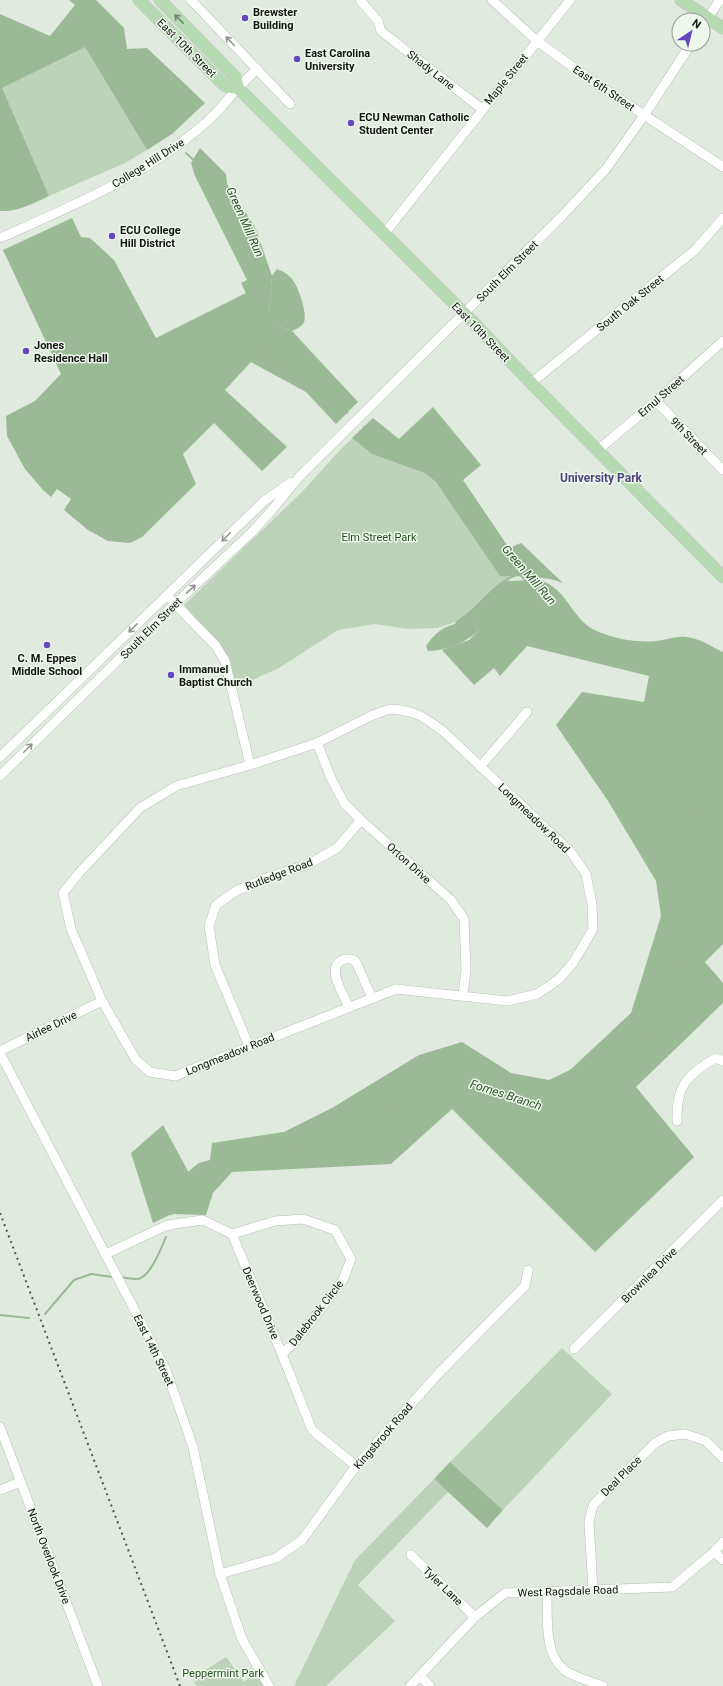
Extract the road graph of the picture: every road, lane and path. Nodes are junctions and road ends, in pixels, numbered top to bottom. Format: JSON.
{"nodes":[{"id":1,"x":139,"y":0,"type":"edge"},
{"id":2,"x":160,"y":0,"type":"edge"},
{"id":3,"x":190,"y":0,"type":"edge"},
{"id":4,"x":360,"y":0,"type":"edge"},
{"id":5,"x":492,"y":0,"type":"edge"},
{"id":6,"x":570,"y":0,"type":"edge"},
{"id":7,"x":682,"y":0,"type":"edge"},
{"id":8,"x":720,"y":0,"type":"edge"},
{"id":9,"x":695,"y":12,"type":"edge"},
{"id":10,"x":711,"y":13,"type":"edge"},
{"id":11,"x":711,"y":24,"type":"edge"},
{"id":12,"x":723,"y":28,"type":"edge"},
{"id":13,"x":537,"y":41,"type":"junction"},
{"id":14,"x":686,"y":52,"type":"edge"},
{"id":15,"x":257,"y":69,"type":"junction"},
{"id":16,"x":238,"y":88,"type":"junction"},
{"id":17,"x":290,"y":104,"type":"dead end"},
{"id":18,"x":482,"y":109,"type":"junction"},
{"id":19,"x":645,"y":114,"type":"junction"},
{"id":20,"x":723,"y":167,"type":"edge"},
{"id":21,"x":723,"y":218,"type":"edge"},
{"id":22,"x":384,"y":234,"type":"junction"},
{"id":23,"x":0,"y":238,"type":"edge"},
{"id":24,"x":464,"y":314,"type":"junction"},
{"id":25,"x":723,"y":341,"type":"edge"},
{"id":26,"x":531,"y":383,"type":"junction"},
{"id":27,"x":656,"y":401,"type":"junction"},
{"id":28,"x":598,"y":450,"type":"junction"},
{"id":29,"x":723,"y":470,"type":"edge"},
{"id":30,"x":299,"y":477,"type":"junction"},
{"id":31,"x":264,"y":501,"type":"junction"},
{"id":32,"x":272,"y":510,"type":"junction"},
{"id":33,"x":242,"y":521,"type":"junction"},
{"id":34,"x":252,"y":532,"type":"junction"},
{"id":35,"x":723,"y":577,"type":"edge"},
{"id":36,"x":166,"y":595,"type":"junction"},
{"id":37,"x":175,"y":604,"type":"junction"},
{"id":38,"x":117,"y":643,"type":"junction"},
{"id":39,"x":126,"y":653,"type":"junction"},
{"id":40,"x":528,"y":712,"type":"dead end"},
{"id":41,"x":34,"y":725,"type":"junction"},
{"id":42,"x":42,"y":733,"type":"junction"},
{"id":43,"x":316,"y":743,"type":"junction"},
{"id":44,"x":0,"y":757,"type":"edge"},
{"id":45,"x":250,"y":765,"type":"junction"},
{"id":46,"x":480,"y":767,"type":"junction"},
{"id":47,"x":0,"y":776,"type":"edge"},
{"id":48,"x":361,"y":820,"type":"junction"},
{"id":49,"x":463,"y":995,"type":"junction"},
{"id":50,"x":372,"y":998,"type":"junction"},
{"id":51,"x":102,"y":1000,"type":"junction"},
{"id":52,"x":349,"y":1007,"type":"junction"},
{"id":53,"x":249,"y":1046,"type":"junction"},
{"id":54,"x":0,"y":1052,"type":"edge"},
{"id":55,"x":723,"y":1061,"type":"edge"},
{"id":56,"x":677,"y":1122,"type":"dead end"},
{"id":57,"x":723,"y":1200,"type":"edge"},
{"id":58,"x":232,"y":1234,"type":"junction"},
{"id":59,"x":106,"y":1254,"type":"junction"},
{"id":60,"x":528,"y":1270,"type":"dead end"},
{"id":61,"x":574,"y":1349,"type":"dead end"},
{"id":62,"x":282,"y":1354,"type":"junction"},
{"id":63,"x":0,"y":1427,"type":"edge"},
{"id":64,"x":723,"y":1458,"type":"edge"},
{"id":65,"x":356,"y":1466,"type":"junction"},
{"id":66,"x":20,"y":1482,"type":"junction"},
{"id":67,"x":0,"y":1490,"type":"edge"},
{"id":68,"x":723,"y":1542,"type":"edge"},
{"id":69,"x":714,"y":1552,"type":"junction"},
{"id":70,"x":411,"y":1555,"type":"dead end"},
{"id":71,"x":723,"y":1560,"type":"edge"},
{"id":72,"x":220,"y":1574,"type":"junction"},
{"id":73,"x":593,"y":1590,"type":"junction"},
{"id":74,"x":547,"y":1591,"type":"junction"},
{"id":75,"x":475,"y":1617,"type":"junction"},
{"id":76,"x":420,"y":1676,"type":"junction"},
{"id":77,"x":98,"y":1686,"type":"edge"},
{"id":78,"x":269,"y":1686,"type":"edge"},
{"id":79,"x":410,"y":1686,"type":"edge"},
{"id":80,"x":430,"y":1686,"type":"edge"},
{"id":81,"x":603,"y":1686,"type":"edge"}],
"edges":[{"from":1,"to":16,"type":"main road","name":"East 10th Street"},
{"from":16,"to":2,"type":"main road","name":"East 10th Street","one_way":true},
{"from":15,"to":3,"type":"street","one_way":true},
{"from":4,"to":18,"type":"street","name":"Shady Lane"},
{"from":5,"to":13,"type":"street","name":"East 6th Street"},
{"from":6,"to":13,"type":"street","name":"Maple Street"},
{"from":7,"to":9,"type":"main road"},
{"from":8,"to":10,"type":"street"},
{"from":11,"to":12,"type":"main road"},
{"from":13,"to":18,"type":"street","name":"Maple Street"},
{"from":13,"to":19,"type":"street","name":"East 6th Street"},
{"from":14,"to":19,"type":"street","name":"South Elm Street"},
{"from":15,"to":16,"type":"street","name":"College Hill Drive"},
{"from":15,"to":17,"type":"street"},
{"from":16,"to":22,"type":"main road","name":"East 10th Street"},
{"from":16,"to":23,"type":"street","name":"College Hill Drive"},
{"from":18,"to":22,"type":"street","name":"Maple Street"},
{"from":19,"to":20,"type":"street","name":"East 6th Street"},
{"from":19,"to":24,"type":"street","name":"South Elm Street"},
{"from":21,"to":26,"type":"street","name":"South Oak Street"},
{"from":22,"to":24,"type":"main road","name":"East 10th Street"},
{"from":24,"to":26,"type":"main road","name":"East 10th Street"},
{"from":24,"to":30,"type":"street","name":"South Elm Street"},
{"from":25,"to":27,"type":"street","name":"Ernul Street"},
{"from":26,"to":28,"type":"main road","name":"East 10th Street"},
{"from":27,"to":28,"type":"street","name":"Ernul Street"},
{"from":27,"to":29,"type":"street","name":"9th Street"},
{"from":28,"to":35,"type":"main road","name":"East 10th Street"},
{"from":30,"to":31,"type":"street","name":"South Elm Street"},
{"from":30,"to":32,"type":"street","name":"South Elm Street"},
{"from":31,"to":32,"type":"street"},
{"from":31,"to":33,"type":"street","name":"South Elm Street"},
{"from":32,"to":34,"type":"street","name":"South Elm Street"},
{"from":33,"to":34,"type":"street"},
{"from":33,"to":36,"type":"street","name":"South Elm Street","one_way":true},
{"from":37,"to":34,"type":"street","name":"South Elm Street","one_way":true},
{"from":36,"to":37,"type":"street"},
{"from":36,"to":38,"type":"street","name":"South Elm Street","one_way":true},
{"from":37,"to":39,"type":"street","name":"South Elm Street"},
{"from":37,"to":45,"type":"street"},
{"from":38,"to":39,"type":"street"},
{"from":38,"to":41,"type":"street","name":"South Elm Street"},
{"from":39,"to":42,"type":"street","name":"South Elm Street"},
{"from":40,"to":46,"type":"street"},
{"from":41,"to":42,"type":"street"},
{"from":41,"to":44,"type":"street","name":"South Elm Street"},
{"from":47,"to":42,"type":"street","name":"South Elm Street","one_way":true},
{"from":43,"to":45,"type":"street","name":"Longmeadow Road"},
{"from":43,"to":46,"type":"street","name":"Longmeadow Road"},
{"from":43,"to":48,"type":"street","name":"Orton Drive"},
{"from":45,"to":51,"type":"street","name":"Longmeadow Road"},
{"from":46,"to":49,"type":"street","name":"Longmeadow Road"},
{"from":48,"to":49,"type":"street","name":"Orton Drive"},
{"from":48,"to":53,"type":"street","name":"Rutledge Road"},
{"from":49,"to":50,"type":"street","name":"Longmeadow Road"},
{"from":50,"to":52,"type":"street","name":"Longmeadow Road"},
{"from":50,"to":52,"type":"street"},
{"from":51,"to":53,"type":"street","name":"Longmeadow Road"},
{"from":51,"to":54,"type":"street","name":"Airlee Drive"},
{"from":52,"to":53,"type":"street","name":"Longmeadow Road"},
{"from":54,"to":59,"type":"street","name":"East 14th Street"},
{"from":55,"to":56,"type":"street"},
{"from":57,"to":61,"type":"street","name":"Brownlea Drive"},
{"from":58,"to":59,"type":"street"},
{"from":58,"to":62,"type":"street","name":"Deerwood Drive"},
{"from":58,"to":62,"type":"street","name":"Dalebrook Circle"},
{"from":59,"to":72,"type":"street","name":"East 14th Street"},
{"from":60,"to":65,"type":"street","name":"Kingsbrook Road"},
{"from":62,"to":65,"type":"street","name":"Deerwood Drive"},
{"from":63,"to":66,"type":"street","name":"North Overlook Drive"},
{"from":64,"to":73,"type":"street","name":"Deal Place"},
{"from":65,"to":72,"type":"street","name":"Kingsbrook Road"},
{"from":66,"to":67,"type":"street"},
{"from":66,"to":77,"type":"street","name":"North Overlook Drive"},
{"from":68,"to":69,"type":"street","name":"West Ragsdale Road"},
{"from":69,"to":71,"type":"street"},
{"from":69,"to":73,"type":"street","name":"West Ragsdale Road"},
{"from":70,"to":75,"type":"street","name":"Tyler Lane"},
{"from":72,"to":78,"type":"street","name":"East 14th Street"},
{"from":73,"to":74,"type":"street","name":"West Ragsdale Road"},
{"from":74,"to":75,"type":"street","name":"West Ragsdale Road"},
{"from":74,"to":81,"type":"street"},
{"from":75,"to":76,"type":"street","name":"West Ragsdale Road"},
{"from":76,"to":79,"type":"street","name":"West Ragsdale Road"},
{"from":76,"to":80,"type":"street"}]}
